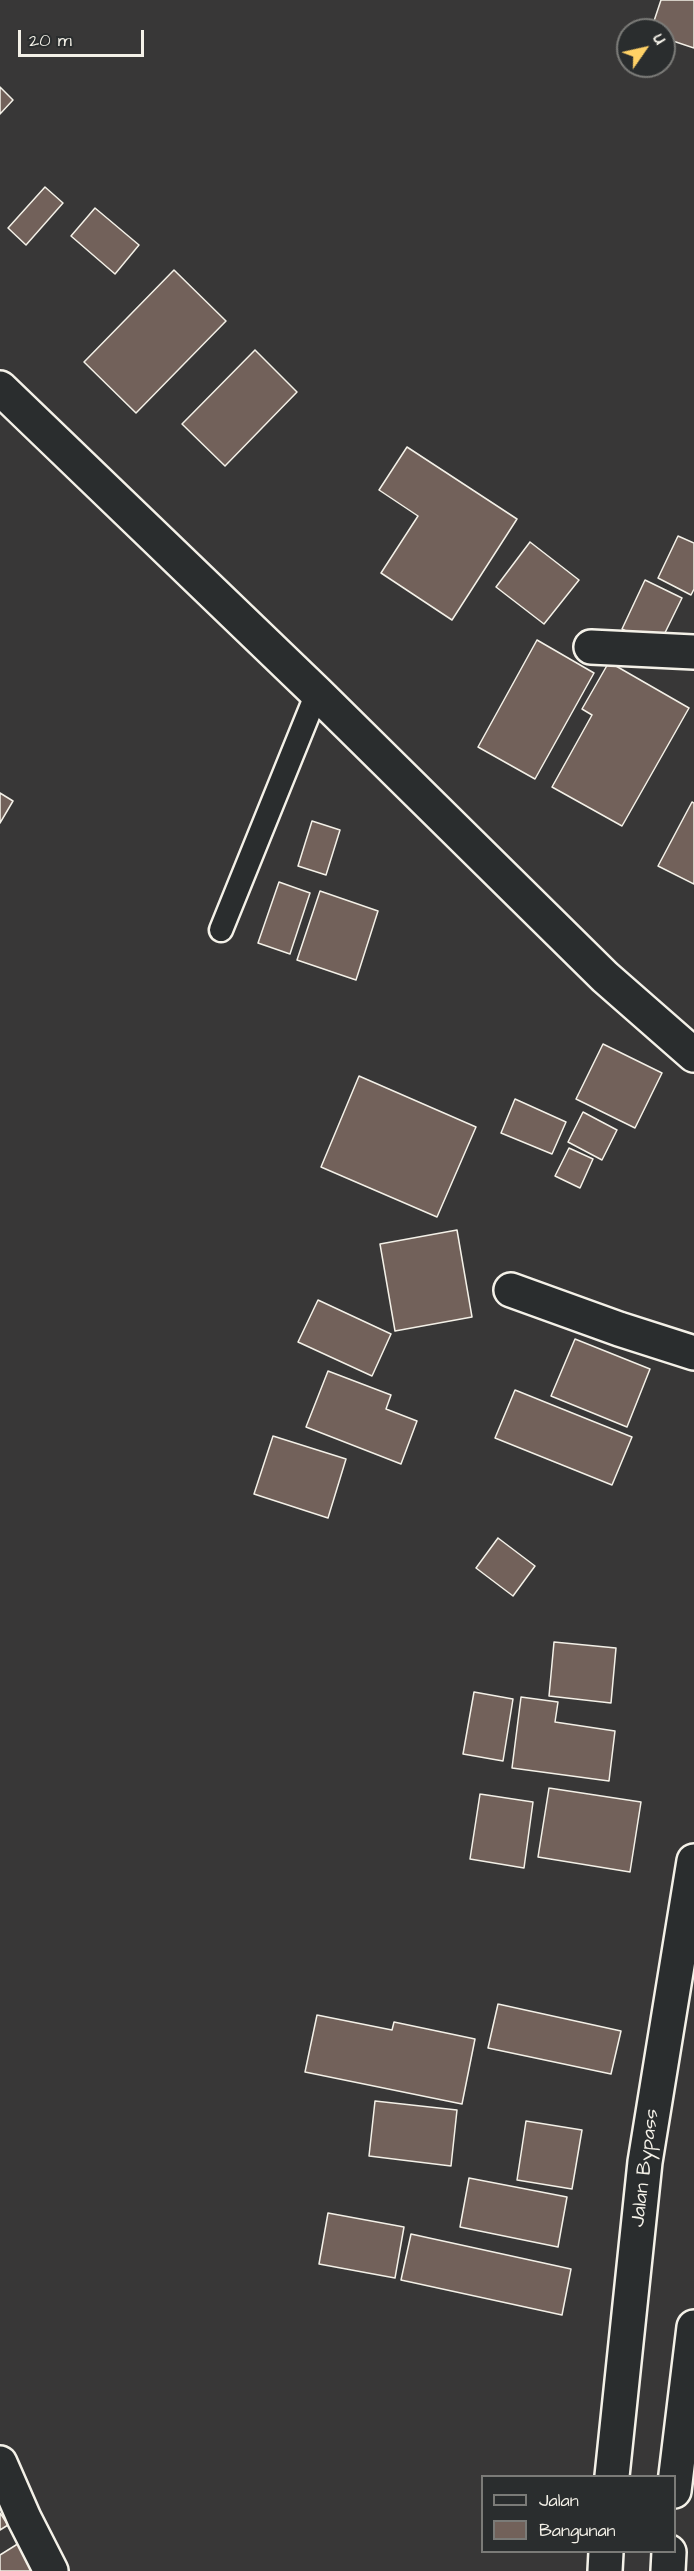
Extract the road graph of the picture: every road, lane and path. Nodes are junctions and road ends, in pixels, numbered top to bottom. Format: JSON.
{"nodes":[{"id":1,"x":0,"y":388,"type":"edge"},
{"id":2,"x":591,"y":647,"type":"dead end"},
{"id":3,"x":694,"y":652,"type":"edge"},
{"id":4,"x":317,"y":693,"type":"junction"},
{"id":5,"x":221,"y":930,"type":"dead end"},
{"id":6,"x":694,"y":1055,"type":"edge"},
{"id":7,"x":511,"y":1290,"type":"dead end"},
{"id":8,"x":694,"y":1353,"type":"edge"},
{"id":9,"x":694,"y":1861,"type":"edge"},
{"id":10,"x":694,"y":2327,"type":"edge"},
{"id":11,"x":0,"y":2463,"type":"edge"},
{"id":12,"x":612,"y":2475,"type":"edge"},
{"id":13,"x":676,"y":2482,"type":"edge"},
{"id":14,"x":606,"y":2553,"type":"edge"},
{"id":15,"x":669,"y":2553,"type":"edge"},
{"id":16,"x":51,"y":2571,"type":"edge"},
{"id":17,"x":605,"y":2571,"type":"edge"},
{"id":18,"x":668,"y":2571,"type":"edge"}],
"edges":[{"from":1,"to":4,"type":"main road"},
{"from":2,"to":3,"type":"main road"},
{"from":4,"to":5,"type":"lane"},
{"from":4,"to":6,"type":"main road"},
{"from":7,"to":8,"type":"main road"},
{"from":9,"to":12,"type":"main road","name":"Jalan Bypass"},
{"from":10,"to":13,"type":"main road"},
{"from":11,"to":16,"type":"main road"},
{"from":14,"to":17,"type":"main road"},
{"from":15,"to":18,"type":"main road"}]}
